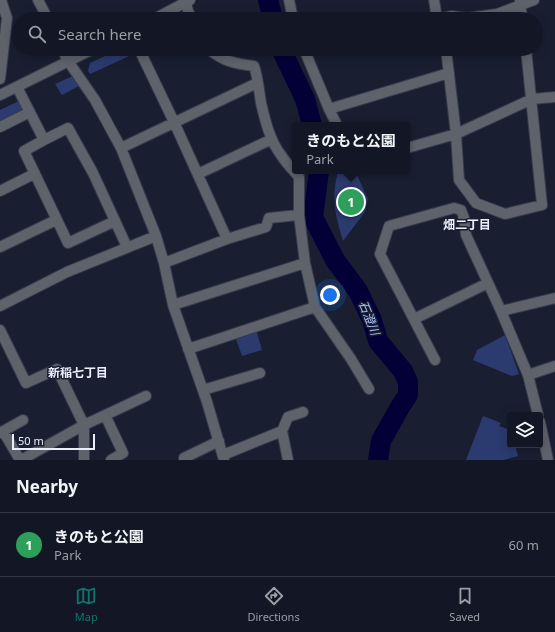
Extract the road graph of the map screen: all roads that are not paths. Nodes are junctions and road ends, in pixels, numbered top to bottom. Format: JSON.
{"nodes":[{"id":1,"x":1,"y":0,"type":"edge"},
{"id":2,"x":38,"y":0,"type":"edge"},
{"id":3,"x":289,"y":0,"type":"edge"},
{"id":4,"x":434,"y":0,"type":"edge"},
{"id":5,"x":534,"y":0,"type":"edge"},
{"id":6,"x":188,"y":1,"type":"edge"},
{"id":7,"x":520,"y":3,"type":"edge"},
{"id":8,"x":44,"y":12,"type":"edge"},
{"id":9,"x":167,"y":12,"type":"edge"},
{"id":10,"x":188,"y":12,"type":"edge"},
{"id":11,"x":292,"y":12,"type":"edge"},
{"id":12,"x":436,"y":12,"type":"edge"},
{"id":13,"x":501,"y":12,"type":"edge"},
{"id":14,"x":4,"y":19,"type":"edge"},
{"id":15,"x":66,"y":56,"type":"edge"},
{"id":16,"x":78,"y":56,"type":"edge"},
{"id":17,"x":142,"y":56,"type":"edge"},
{"id":18,"x":217,"y":56,"type":"edge"},
{"id":19,"x":307,"y":56,"type":"edge"},
{"id":20,"x":447,"y":56,"type":"edge"},
{"id":21,"x":527,"y":56,"type":"edge"},
{"id":22,"x":68,"y":61,"type":"junction"},
{"id":23,"x":449,"y":73,"type":"junction"},
{"id":24,"x":0,"y":80,"type":"edge"},
{"id":25,"x":257,"y":83,"type":"junction"},
{"id":26,"x":18,"y":87,"type":"junction"},
{"id":27,"x":0,"y":95,"type":"edge"},
{"id":28,"x":555,"y":97,"type":"edge"},
{"id":29,"x":532,"y":99,"type":"junction"},
{"id":30,"x":329,"y":109,"type":"junction"},
{"id":31,"x":30,"y":112,"type":"junction"},
{"id":32,"x":174,"y":122,"type":"junction"},
{"id":33,"x":336,"y":122,"type":"edge"},
{"id":34,"x":0,"y":127,"type":"edge"},
{"id":35,"x":456,"y":134,"type":"junction"},
{"id":36,"x":272,"y":139,"type":"junction"},
{"id":37,"x":44,"y":140,"type":"junction"},
{"id":38,"x":410,"y":147,"type":"edge"},
{"id":39,"x":121,"y":148,"type":"junction"},
{"id":40,"x":292,"y":169,"type":"edge"},
{"id":41,"x":34,"y":174,"type":"junction"},
{"id":42,"x":198,"y":174,"type":"junction"},
{"id":43,"x":296,"y":174,"type":"edge"},
{"id":44,"x":0,"y":191,"type":"edge"},
{"id":45,"x":299,"y":215,"type":"junction"},
{"id":46,"x":56,"y":220,"type":"junction"},
{"id":47,"x":115,"y":221,"type":"junction"},
{"id":48,"x":156,"y":236,"type":"junction"},
{"id":49,"x":227,"y":239,"type":"junction"},
{"id":50,"x":0,"y":247,"type":"edge"},
{"id":51,"x":127,"y":248,"type":"junction"},
{"id":52,"x":164,"y":263,"type":"junction"},
{"id":53,"x":305,"y":263,"type":"junction"},
{"id":54,"x":488,"y":283,"type":"junction"},
{"id":55,"x":555,"y":298,"type":"edge"},
{"id":56,"x":173,"y":305,"type":"junction"},
{"id":57,"x":0,"y":306,"type":"edge"},
{"id":58,"x":315,"y":308,"type":"junction"},
{"id":59,"x":501,"y":311,"type":"junction"},
{"id":60,"x":414,"y":319,"type":"junction"},
{"id":61,"x":0,"y":330,"type":"edge"},
{"id":62,"x":188,"y":349,"type":"junction"},
{"id":63,"x":435,"y":360,"type":"dead end"},
{"id":64,"x":555,"y":366,"type":"edge"},
{"id":65,"x":260,"y":373,"type":"dead end"},
{"id":66,"x":528,"y":375,"type":"junction"},
{"id":67,"x":369,"y":389,"type":"dead end"},
{"id":68,"x":203,"y":390,"type":"junction"},
{"id":69,"x":146,"y":396,"type":"dead end"},
{"id":70,"x":303,"y":412,"type":"dead end"},
{"id":71,"x":537,"y":412,"type":"edge"},
{"id":72,"x":105,"y":415,"type":"junction"},
{"id":73,"x":23,"y":420,"type":"dead end"},
{"id":74,"x":84,"y":425,"type":"junction"},
{"id":75,"x":282,"y":431,"type":"junction"},
{"id":76,"x":2,"y":432,"type":"edge"},
{"id":77,"x":543,"y":436,"type":"edge"},
{"id":78,"x":219,"y":441,"type":"junction"},
{"id":79,"x":223,"y":457,"type":"edge"},
{"id":80,"x":21,"y":460,"type":"edge"},
{"id":81,"x":84,"y":460,"type":"edge"},
{"id":82,"x":111,"y":460,"type":"edge"},
{"id":83,"x":184,"y":460,"type":"edge"},
{"id":84,"x":288,"y":460,"type":"edge"},
{"id":85,"x":548,"y":460,"type":"edge"}],
"edges":[{"from":1,"to":14,"type":"street"},
{"from":2,"to":8,"type":"street"},
{"from":3,"to":11,"type":"street"},
{"from":4,"to":12,"type":"street"},
{"from":5,"to":7,"type":"street"},
{"from":6,"to":9,"type":"street"},
{"from":6,"to":10,"type":"street"},
{"from":7,"to":13,"type":"street"},
{"from":14,"to":24,"type":"street"},
{"from":15,"to":22,"type":"street"},
{"from":16,"to":22,"type":"street"},
{"from":17,"to":32,"type":"street"},
{"from":18,"to":25,"type":"street"},
{"from":19,"to":30,"type":"street"},
{"from":20,"to":23,"type":"street"},
{"from":21,"to":29,"type":"street"},
{"from":22,"to":26,"type":"street"},
{"from":22,"to":39,"type":"street"},
{"from":23,"to":30,"type":"street"},
{"from":23,"to":35,"type":"street"},
{"from":25,"to":32,"type":"street"},
{"from":25,"to":36,"type":"street"},
{"from":26,"to":27,"type":"street"},
{"from":26,"to":31,"type":"street"},
{"from":28,"to":29,"type":"street"},
{"from":29,"to":35,"type":"street"},
{"from":29,"to":35,"type":"street"},
{"from":30,"to":33,"type":"street"},
{"from":31,"to":34,"type":"street"},
{"from":31,"to":37,"type":"street"},
{"from":32,"to":39,"type":"street"},
{"from":32,"to":42,"type":"street"},
{"from":35,"to":38,"type":"street"},
{"from":36,"to":40,"type":"street"},
{"from":36,"to":42,"type":"street"},
{"from":37,"to":41,"type":"street"},
{"from":37,"to":47,"type":"street"},
{"from":39,"to":48,"type":"street"},
{"from":41,"to":44,"type":"street"},
{"from":41,"to":46,"type":"street"},
{"from":42,"to":49,"type":"street"},
{"from":43,"to":45,"type":"street"},
{"from":45,"to":49,"type":"street"},
{"from":45,"to":53,"type":"street"},
{"from":46,"to":47,"type":"street"},
{"from":46,"to":50,"type":"street"},
{"from":47,"to":51,"type":"street"},
{"from":48,"to":51,"type":"street"},
{"from":48,"to":52,"type":"street"},
{"from":49,"to":52,"type":"street"},
{"from":51,"to":57,"type":"street"},
{"from":52,"to":56,"type":"street"},
{"from":53,"to":56,"type":"street"},
{"from":53,"to":58,"type":"street"},
{"from":54,"to":59,"type":"street"},
{"from":54,"to":60,"type":"street"},
{"from":54,"to":60,"type":"street"},
{"from":55,"to":59,"type":"street"},
{"from":56,"to":62,"type":"street"},
{"from":58,"to":62,"type":"street"},
{"from":58,"to":67,"type":"street"},
{"from":59,"to":66,"type":"street"},
{"from":60,"to":63,"type":"street"},
{"from":61,"to":74,"type":"street"},
{"from":62,"to":68,"type":"street"},
{"from":64,"to":66,"type":"street"},
{"from":65,"to":68,"type":"street"},
{"from":66,"to":71,"type":"street"},
{"from":68,"to":78,"type":"street"},
{"from":69,"to":72,"type":"street"},
{"from":70,"to":75,"type":"street"},
{"from":72,"to":74,"type":"street"},
{"from":72,"to":82,"type":"street"},
{"from":73,"to":76,"type":"street"},
{"from":74,"to":80,"type":"street"},
{"from":74,"to":81,"type":"street"},
{"from":75,"to":79,"type":"street"},
{"from":75,"to":84,"type":"street"},
{"from":76,"to":80,"type":"street"},
{"from":77,"to":85,"type":"street"},
{"from":78,"to":79,"type":"street"},
{"from":78,"to":83,"type":"street"}]}
